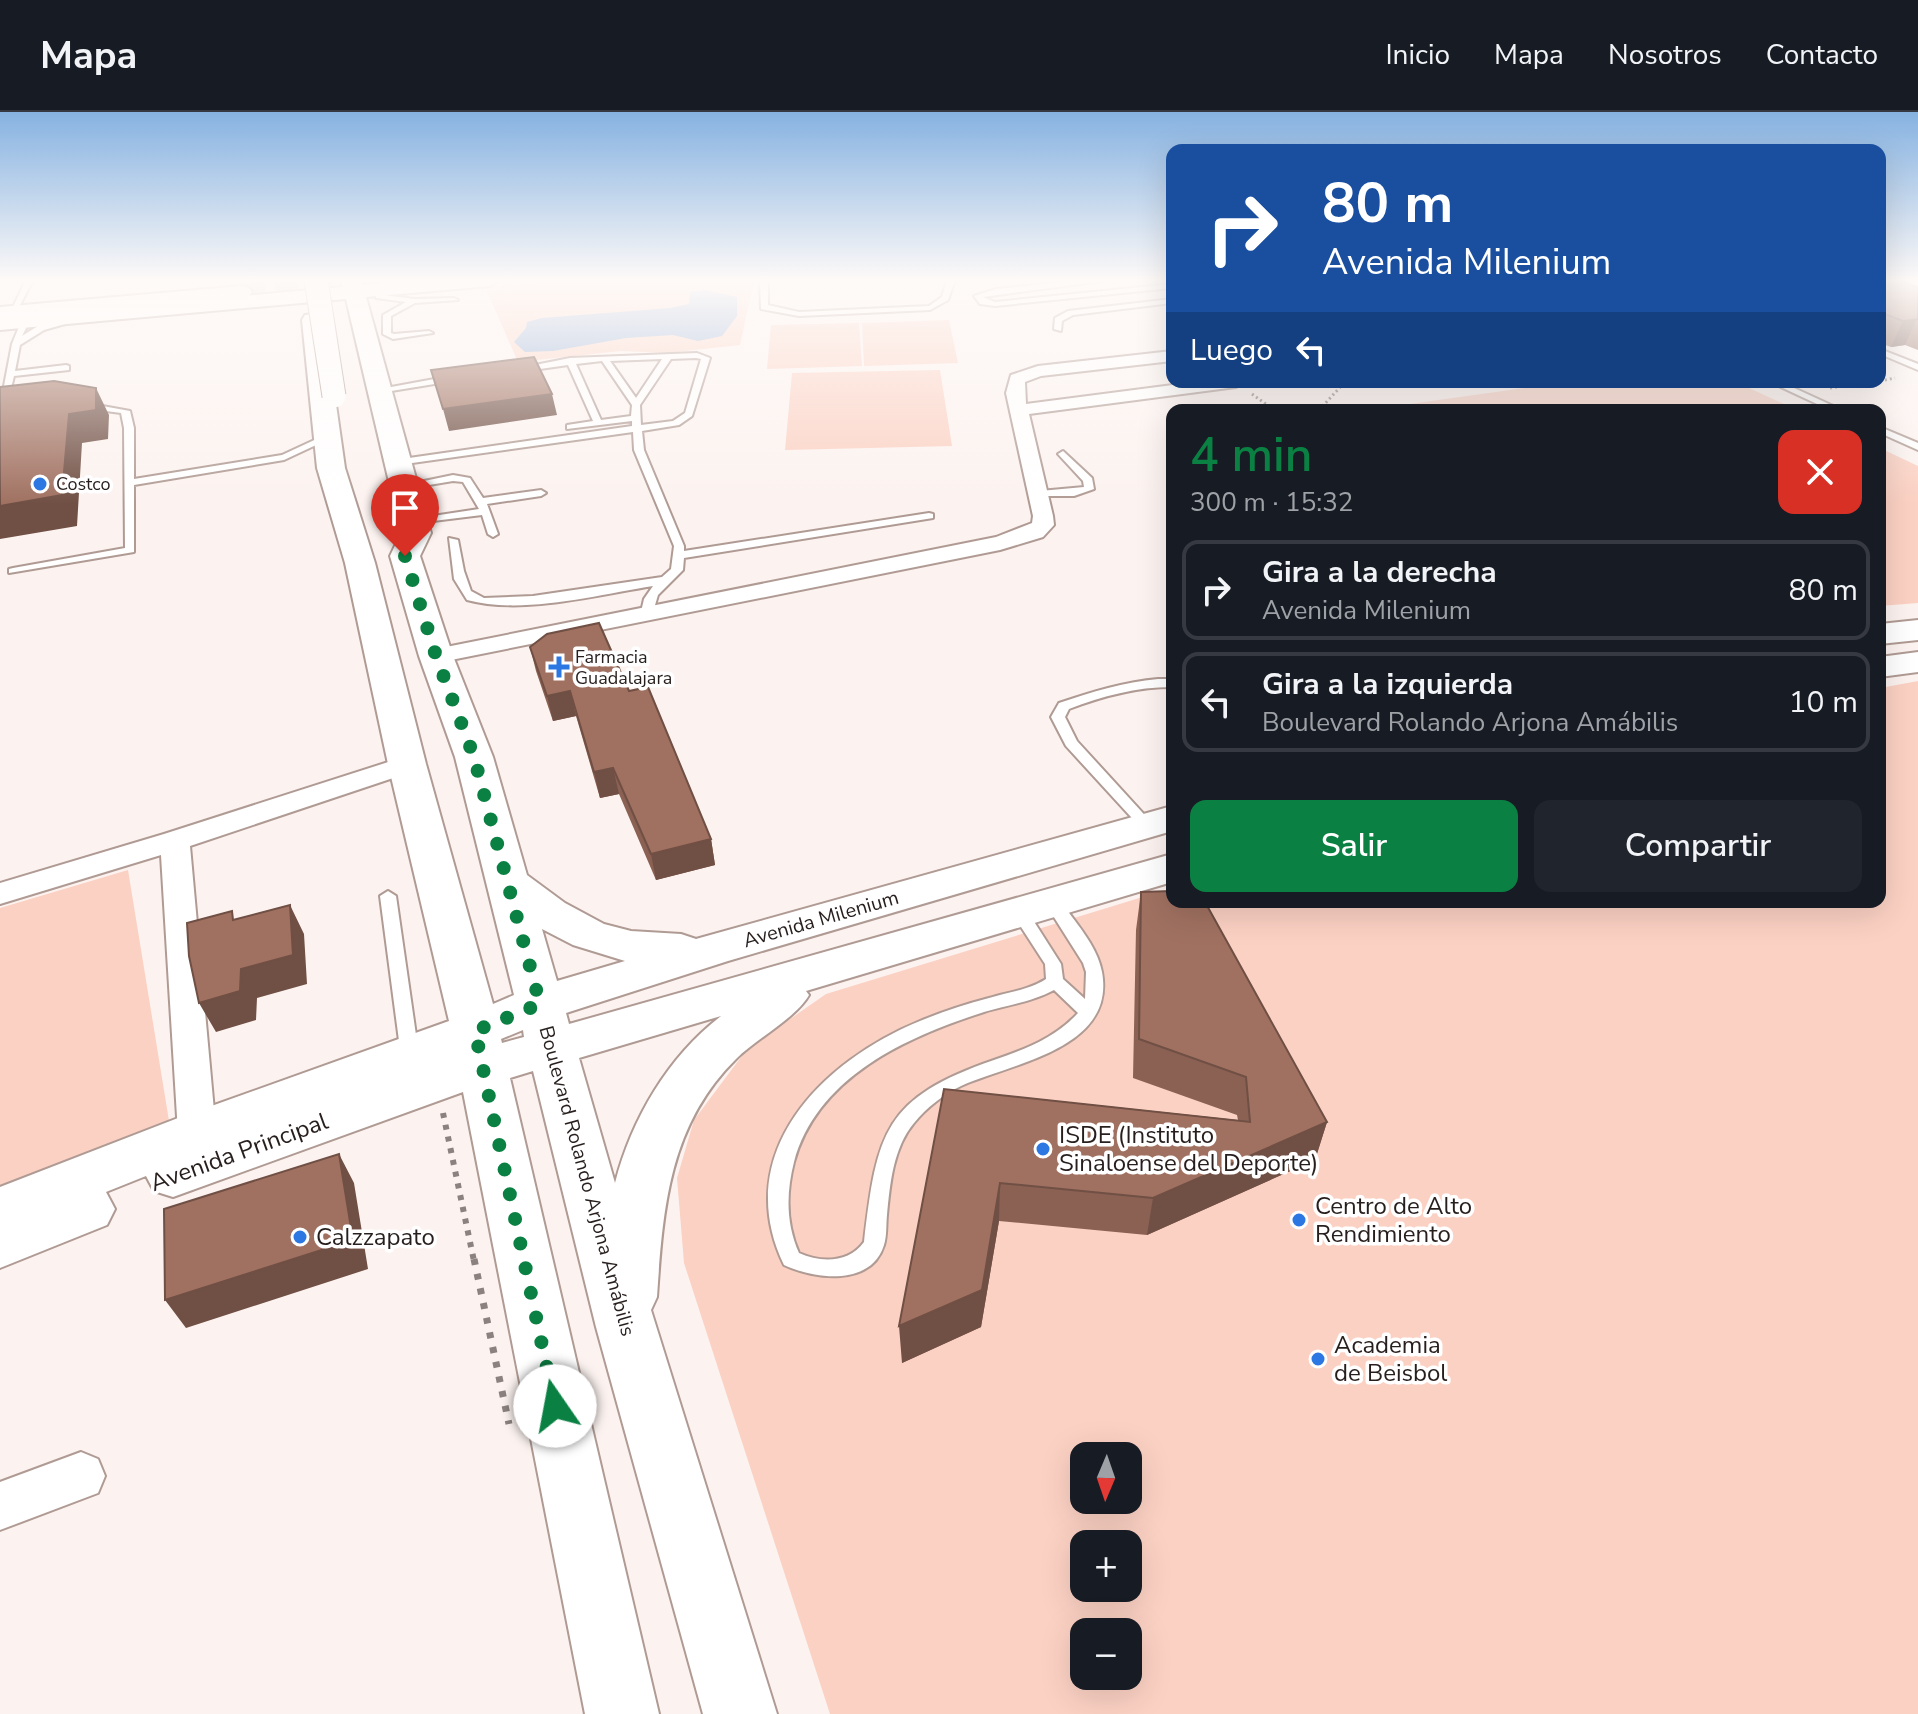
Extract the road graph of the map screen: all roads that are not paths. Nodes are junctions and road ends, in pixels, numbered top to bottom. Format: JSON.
{"nodes":[{"id":1,"x":14,"y":355,"type":"edge"},
{"id":2,"x":319,"y":355,"type":"edge"},
{"id":3,"x":353,"y":355,"type":"edge"},
{"id":4,"x":366,"y":355,"type":"edge"},
{"id":5,"x":366,"y":355,"type":"edge"},
{"id":6,"x":1889,"y":355,"type":"edge"},
{"id":7,"x":668,"y":356,"type":"junction"},
{"id":8,"x":1166,"y":357,"type":"edge"},
{"id":9,"x":604,"y":358,"type":"junction"},
{"id":10,"x":570,"y":361,"type":"junction"},
{"id":11,"x":509,"y":362,"type":"edge"},
{"id":12,"x":1918,"y":367,"type":"edge"},
{"id":13,"x":66,"y":368,"type":"dead end"},
{"id":14,"x":454,"y":368,"type":"edge"},
{"id":15,"x":518,"y":369,"type":"junction"},
{"id":16,"x":503,"y":371,"type":"edge"},
{"id":17,"x":11,"y":374,"type":"junction"},
{"id":18,"x":474,"y":376,"type":"edge"},
{"id":19,"x":371,"y":385,"type":"junction"},
{"id":20,"x":1190,"y":388,"type":"edge"},
{"id":21,"x":1788,"y":388,"type":"edge"},
{"id":22,"x":3,"y":393,"type":"edge"},
{"id":23,"x":76,"y":404,"type":"edge"},
{"id":24,"x":1824,"y":404,"type":"edge"},
{"id":25,"x":636,"y":405,"type":"junction"},
{"id":26,"x":17,"y":408,"type":"edge"},
{"id":27,"x":1020,"y":410,"type":"junction"},
{"id":28,"x":1,"y":411,"type":"edge"},
{"id":29,"x":598,"y":423,"type":"junction"},
{"id":30,"x":636,"y":424,"type":"junction"},
{"id":31,"x":1886,"y":433,"type":"edge"},
{"id":32,"x":326,"y":438,"type":"junction"},
{"id":33,"x":472,"y":445,"type":"junction"},
{"id":34,"x":1918,"y":447,"type":"edge"},
{"id":35,"x":1063,"y":454,"type":"dead end"},
{"id":36,"x":284,"y":457,"type":"junction"},
{"id":37,"x":400,"y":466,"type":"junction"},
{"id":38,"x":331,"y":468,"type":"junction"},
{"id":39,"x":129,"y":483,"type":"junction"},
{"id":40,"x":541,"y":493,"type":"dead end"},
{"id":41,"x":1040,"y":494,"type":"junction"},
{"id":42,"x":482,"y":506,"type":"junction"},
{"id":43,"x":929,"y":516,"type":"dead end"},
{"id":44,"x":493,"y":534,"type":"dead end"},
{"id":45,"x":387,"y":537,"type":"junction"},
{"id":46,"x":453,"y":540,"type":"dead end"},
{"id":47,"x":679,"y":555,"type":"junction"},
{"id":48,"x":13,"y":571,"type":"dead end"},
{"id":49,"x":666,"y":580,"type":"junction"},
{"id":50,"x":647,"y":612,"type":"junction"},
{"id":51,"x":1918,"y":630,"type":"edge"},
{"id":52,"x":1886,"y":633,"type":"edge"},
{"id":53,"x":436,"y":656,"type":"junction"},
{"id":54,"x":1166,"y":683,"type":"edge"},
{"id":55,"x":407,"y":764,"type":"junction"},
{"id":56,"x":1159,"y":822,"type":"edge"},
{"id":57,"x":175,"y":841,"type":"junction"},
{"id":58,"x":1166,"y":870,"type":"edge"},
{"id":59,"x":509,"y":883,"type":"junction"},
{"id":60,"x":0,"y":894,"type":"edge"},
{"id":61,"x":388,"y":896,"type":"dead end"},
{"id":62,"x":1037,"y":908,"type":"junction"},
{"id":63,"x":712,"y":950,"type":"junction"},
{"id":64,"x":825,"y":970,"type":"junction"},
{"id":65,"x":1055,"y":981,"type":"junction"},
{"id":66,"x":1088,"y":1012,"type":"junction"},
{"id":67,"x":545,"y":1027,"type":"junction"},
{"id":68,"x":478,"y":1049,"type":"junction"},
{"id":69,"x":410,"y":1056,"type":"junction"},
{"id":70,"x":197,"y":1133,"type":"junction"},
{"id":71,"x":0,"y":1211,"type":"edge"},
{"id":72,"x":0,"y":1244,"type":"edge"},
{"id":73,"x":626,"y":1327,"type":"junction"},
{"id":74,"x":81,"y":1476,"type":"dead end"},
{"id":75,"x":0,"y":1506,"type":"edge"},
{"id":76,"x":622,"y":1714,"type":"edge"},
{"id":77,"x":740,"y":1714,"type":"edge"}],
"edges":[{"from":1,"to":17,"type":"lane"},
{"from":2,"to":32,"type":"main road","name":"Boulevard Rolando Arjona Amábilis"},
{"from":3,"to":19,"type":"main road","bridge":true},
{"from":4,"to":19,"type":"main road","name":"Boulevard Rolando Arjona Amábilis"},
{"from":5,"to":19,"type":"main road"},
{"from":6,"to":12,"type":"lane"},
{"from":7,"to":9,"type":"lane"},
{"from":7,"to":25,"type":"lane"},
{"from":7,"to":30,"type":"lane"},
{"from":8,"to":27,"type":"street"},
{"from":9,"to":10,"type":"lane"},
{"from":9,"to":25,"type":"lane"},
{"from":10,"to":15,"type":"lane"},
{"from":10,"to":29,"type":"lane"},
{"from":11,"to":15,"type":"lane"},
{"from":13,"to":17,"type":"lane"},
{"from":14,"to":19,"type":"lane"},
{"from":15,"to":16,"type":"lane"},
{"from":17,"to":22,"type":"lane"},
{"from":18,"to":19,"type":"lane"},
{"from":19,"to":37,"type":"main road","name":"Boulevard Rolando Arjona Amábilis"},
{"from":19,"to":45,"type":"main road","name":"Boulevard Rolando Arjona Amábilis"},
{"from":20,"to":27,"type":"street"},
{"from":21,"to":24,"type":"lane"},
{"from":22,"to":28,"type":"lane"},
{"from":23,"to":39,"type":"lane"},
{"from":25,"to":30,"type":"lane"},
{"from":26,"to":28,"type":"lane"},
{"from":27,"to":41,"type":"street"},
{"from":29,"to":30,"type":"lane"},
{"from":29,"to":33,"type":"lane"},
{"from":30,"to":33,"type":"lane"},
{"from":30,"to":47,"type":"lane"},
{"from":31,"to":34,"type":"lane"},
{"from":32,"to":36,"type":"lane"},
{"from":32,"to":38,"type":"main road","name":"Boulevard Rolando Arjona Amábilis"},
{"from":33,"to":37,"type":"lane"},
{"from":35,"to":41,"type":"lane"},
{"from":36,"to":38,"type":"lane"},
{"from":36,"to":39,"type":"lane"},
{"from":37,"to":42,"type":"lane"},
{"from":37,"to":45,"type":"main road","name":"Boulevard Rolando Arjona Amábilis"},
{"from":38,"to":45,"type":"main road","name":"Boulevard Rolando Arjona Amábilis"},
{"from":39,"to":48,"type":"lane"},
{"from":40,"to":42,"type":"lane"},
{"from":41,"to":50,"type":"street"},
{"from":42,"to":44,"type":"lane"},
{"from":42,"to":45,"type":"lane"},
{"from":43,"to":47,"type":"lane"},
{"from":45,"to":53,"type":"main road","name":"Boulevard Rolando Arjona Amábilis"},
{"from":45,"to":55,"type":"main road","name":"Boulevard Rolando Arjona Amábilis"},
{"from":46,"to":49,"type":"lane"},
{"from":47,"to":49,"type":"lane"},
{"from":49,"to":50,"type":"lane"},
{"from":50,"to":53,"type":"street"},
{"from":51,"to":52,"type":"main road"},
{"from":53,"to":59,"type":"main road","name":"Boulevard Rolando Arjona Amábilis"},
{"from":54,"to":56,"type":"lane"},
{"from":55,"to":57,"type":"street"},
{"from":55,"to":68,"type":"main road","name":"Boulevard Rolando Arjona Amábilis"},
{"from":56,"to":63,"type":"main road","name":"Avenida Milenium"},
{"from":57,"to":60,"type":"street"},
{"from":57,"to":70,"type":"street"},
{"from":58,"to":62,"type":"main road","name":"Avenida Milenium"},
{"from":59,"to":63,"type":"main road"},
{"from":59,"to":67,"type":"main road","name":"Boulevard Rolando Arjona Amábilis"},
{"from":61,"to":69,"type":"lane"},
{"from":62,"to":64,"type":"main road","name":"Avenida Milenium"},
{"from":62,"to":65,"type":"lane"},
{"from":62,"to":66,"type":"lane"},
{"from":63,"to":67,"type":"main road","name":"Avenida Milenium"},
{"from":64,"to":67,"type":"main road","name":"Avenida Milenium"},
{"from":64,"to":73,"type":"main road"},
{"from":65,"to":66,"type":"lane"},
{"from":65,"to":66,"type":"lane"},
{"from":67,"to":68,"type":"main road","name":"Avenida Milenium"},
{"from":67,"to":73,"type":"main road","name":"Boulevard Rolando Arjona Amábilis"},
{"from":68,"to":69,"type":"main road","name":"Avenida Principal"},
{"from":68,"to":72,"type":"main road","name":"Avenida Principal"},
{"from":68,"to":76,"type":"main road","name":"Boulevard Rolando Arjona Amábilis"},
{"from":69,"to":70,"type":"main road","name":"Avenida Principal"},
{"from":70,"to":71,"type":"main road","name":"Avenida Principal"},
{"from":73,"to":77,"type":"main road","name":"Boulevard Rolando Arjona Amábilis"},
{"from":74,"to":75,"type":"street"}]}
